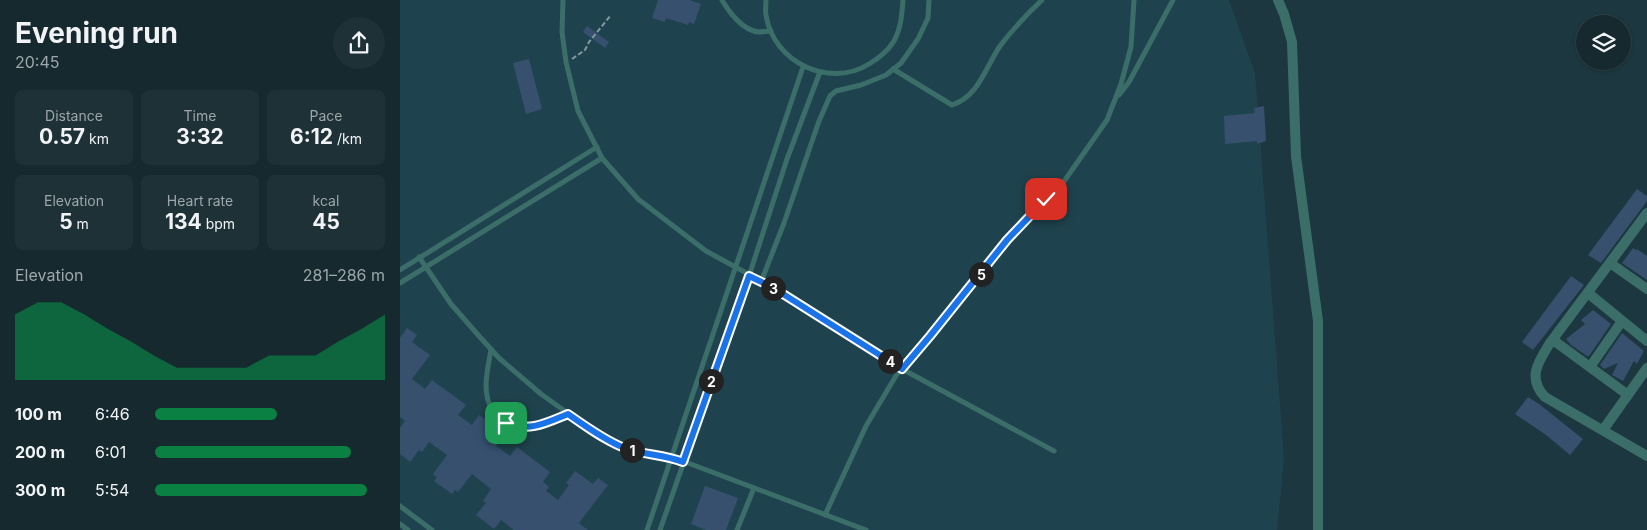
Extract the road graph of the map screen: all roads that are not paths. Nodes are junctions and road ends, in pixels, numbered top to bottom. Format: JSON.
{"nodes":[{"id":1,"x":563,"y":0,"type":"edge"},
{"id":2,"x":722,"y":0,"type":"edge"},
{"id":3,"x":766,"y":0,"type":"edge"},
{"id":4,"x":903,"y":0,"type":"edge"},
{"id":5,"x":929,"y":0,"type":"edge"},
{"id":6,"x":1042,"y":0,"type":"edge"},
{"id":7,"x":1134,"y":0,"type":"edge"},
{"id":8,"x":1173,"y":0,"type":"edge"},
{"id":9,"x":1278,"y":0,"type":"edge"},
{"id":10,"x":771,"y":31,"type":"junction"},
{"id":11,"x":803,"y":67,"type":"junction"},
{"id":12,"x":893,"y":69,"type":"junction"},
{"id":13,"x":820,"y":72,"type":"junction"},
{"id":14,"x":1116,"y":98,"type":"junction"},
{"id":15,"x":597,"y":147,"type":"junction"},
{"id":16,"x":602,"y":158,"type":"junction"},
{"id":17,"x":1647,"y":213,"type":"edge"},
{"id":18,"x":420,"y":257,"type":"junction"},
{"id":19,"x":1610,"y":263,"type":"junction"},
{"id":20,"x":426,"y":267,"type":"junction"},
{"id":21,"x":736,"y":269,"type":"junction"},
{"id":22,"x":400,"y":270,"type":"edge"},
{"id":23,"x":749,"y":276,"type":"junction"},
{"id":24,"x":761,"y":282,"type":"junction"},
{"id":25,"x":400,"y":283,"type":"edge"},
{"id":26,"x":1647,"y":289,"type":"edge"},
{"id":27,"x":1588,"y":293,"type":"junction"},
{"id":28,"x":1622,"y":321,"type":"junction"},
{"id":29,"x":1553,"y":340,"type":"junction"},
{"id":30,"x":1647,"y":341,"type":"edge"},
{"id":31,"x":491,"y":349,"type":"junction"},
{"id":32,"x":1590,"y":367,"type":"junction"},
{"id":33,"x":1647,"y":368,"type":"edge"},
{"id":34,"x":902,"y":369,"type":"junction"},
{"id":35,"x":1628,"y":395,"type":"junction"},
{"id":36,"x":492,"y":410,"type":"dead end"},
{"id":37,"x":568,"y":414,"type":"junction"},
{"id":38,"x":506,"y":423,"type":"dead end"},
{"id":39,"x":1603,"y":430,"type":"junction"},
{"id":40,"x":1054,"y":451,"type":"dead end"},
{"id":41,"x":1647,"y":456,"type":"edge"},
{"id":42,"x":672,"y":457,"type":"junction"},
{"id":43,"x":683,"y":462,"type":"junction"},
{"id":44,"x":754,"y":488,"type":"junction"},
{"id":45,"x":400,"y":506,"type":"edge"},
{"id":46,"x":653,"y":512,"type":"junction"},
{"id":47,"x":825,"y":515,"type":"junction"},
{"id":48,"x":664,"y":517,"type":"junction"},
{"id":49,"x":400,"y":524,"type":"edge"},
{"id":50,"x":408,"y":530,"type":"edge"},
{"id":51,"x":432,"y":530,"type":"edge"},
{"id":52,"x":647,"y":530,"type":"edge"},
{"id":53,"x":660,"y":530,"type":"edge"},
{"id":54,"x":737,"y":530,"type":"edge"},
{"id":55,"x":866,"y":530,"type":"edge"},
{"id":56,"x":1318,"y":530,"type":"edge"}],
"edges":[{"from":1,"to":15,"type":"lane"},
{"from":2,"to":10,"type":"lane"},
{"from":3,"to":10,"type":"lane"},
{"from":4,"to":13,"type":"lane"},
{"from":5,"to":12,"type":"lane"},
{"from":6,"to":12,"type":"lane"},
{"from":7,"to":14,"type":"lane"},
{"from":8,"to":14,"type":"lane"},
{"from":9,"to":56,"type":"street"},
{"from":10,"to":11,"type":"lane"},
{"from":11,"to":13,"type":"lane"},
{"from":11,"to":21,"type":"lane"},
{"from":12,"to":24,"type":"lane"},
{"from":13,"to":23,"type":"lane"},
{"from":14,"to":34,"type":"lane"},
{"from":15,"to":16,"type":"lane"},
{"from":15,"to":18,"type":"lane"},
{"from":16,"to":20,"type":"lane"},
{"from":16,"to":21,"type":"lane"},
{"from":17,"to":19,"type":"street"},
{"from":18,"to":20,"type":"lane"},
{"from":18,"to":22,"type":"lane"},
{"from":19,"to":26,"type":"street"},
{"from":19,"to":27,"type":"street"},
{"from":20,"to":25,"type":"lane"},
{"from":20,"to":31,"type":"lane"},
{"from":21,"to":23,"type":"lane"},
{"from":21,"to":42,"type":"lane"},
{"from":23,"to":24,"type":"lane"},
{"from":23,"to":43,"type":"lane"},
{"from":24,"to":34,"type":"lane"},
{"from":27,"to":28,"type":"street"},
{"from":27,"to":29,"type":"street"},
{"from":28,"to":30,"type":"street"},
{"from":28,"to":32,"type":"street"},
{"from":29,"to":32,"type":"street"},
{"from":29,"to":39,"type":"street"},
{"from":31,"to":36,"type":"lane"},
{"from":31,"to":37,"type":"lane"},
{"from":32,"to":35,"type":"street"},
{"from":33,"to":35,"type":"street"},
{"from":34,"to":40,"type":"lane"},
{"from":34,"to":47,"type":"lane"},
{"from":35,"to":39,"type":"street"},
{"from":37,"to":38,"type":"lane"},
{"from":37,"to":42,"type":"lane"},
{"from":39,"to":41,"type":"street"},
{"from":42,"to":43,"type":"lane"},
{"from":42,"to":46,"type":"lane"},
{"from":43,"to":44,"type":"lane"},
{"from":43,"to":48,"type":"lane"},
{"from":44,"to":47,"type":"lane"},
{"from":44,"to":54,"type":"lane"},
{"from":45,"to":51,"type":"lane"},
{"from":46,"to":48,"type":"lane"},
{"from":46,"to":52,"type":"lane"},
{"from":47,"to":55,"type":"lane"},
{"from":48,"to":53,"type":"lane"},
{"from":49,"to":50,"type":"lane"}]}
